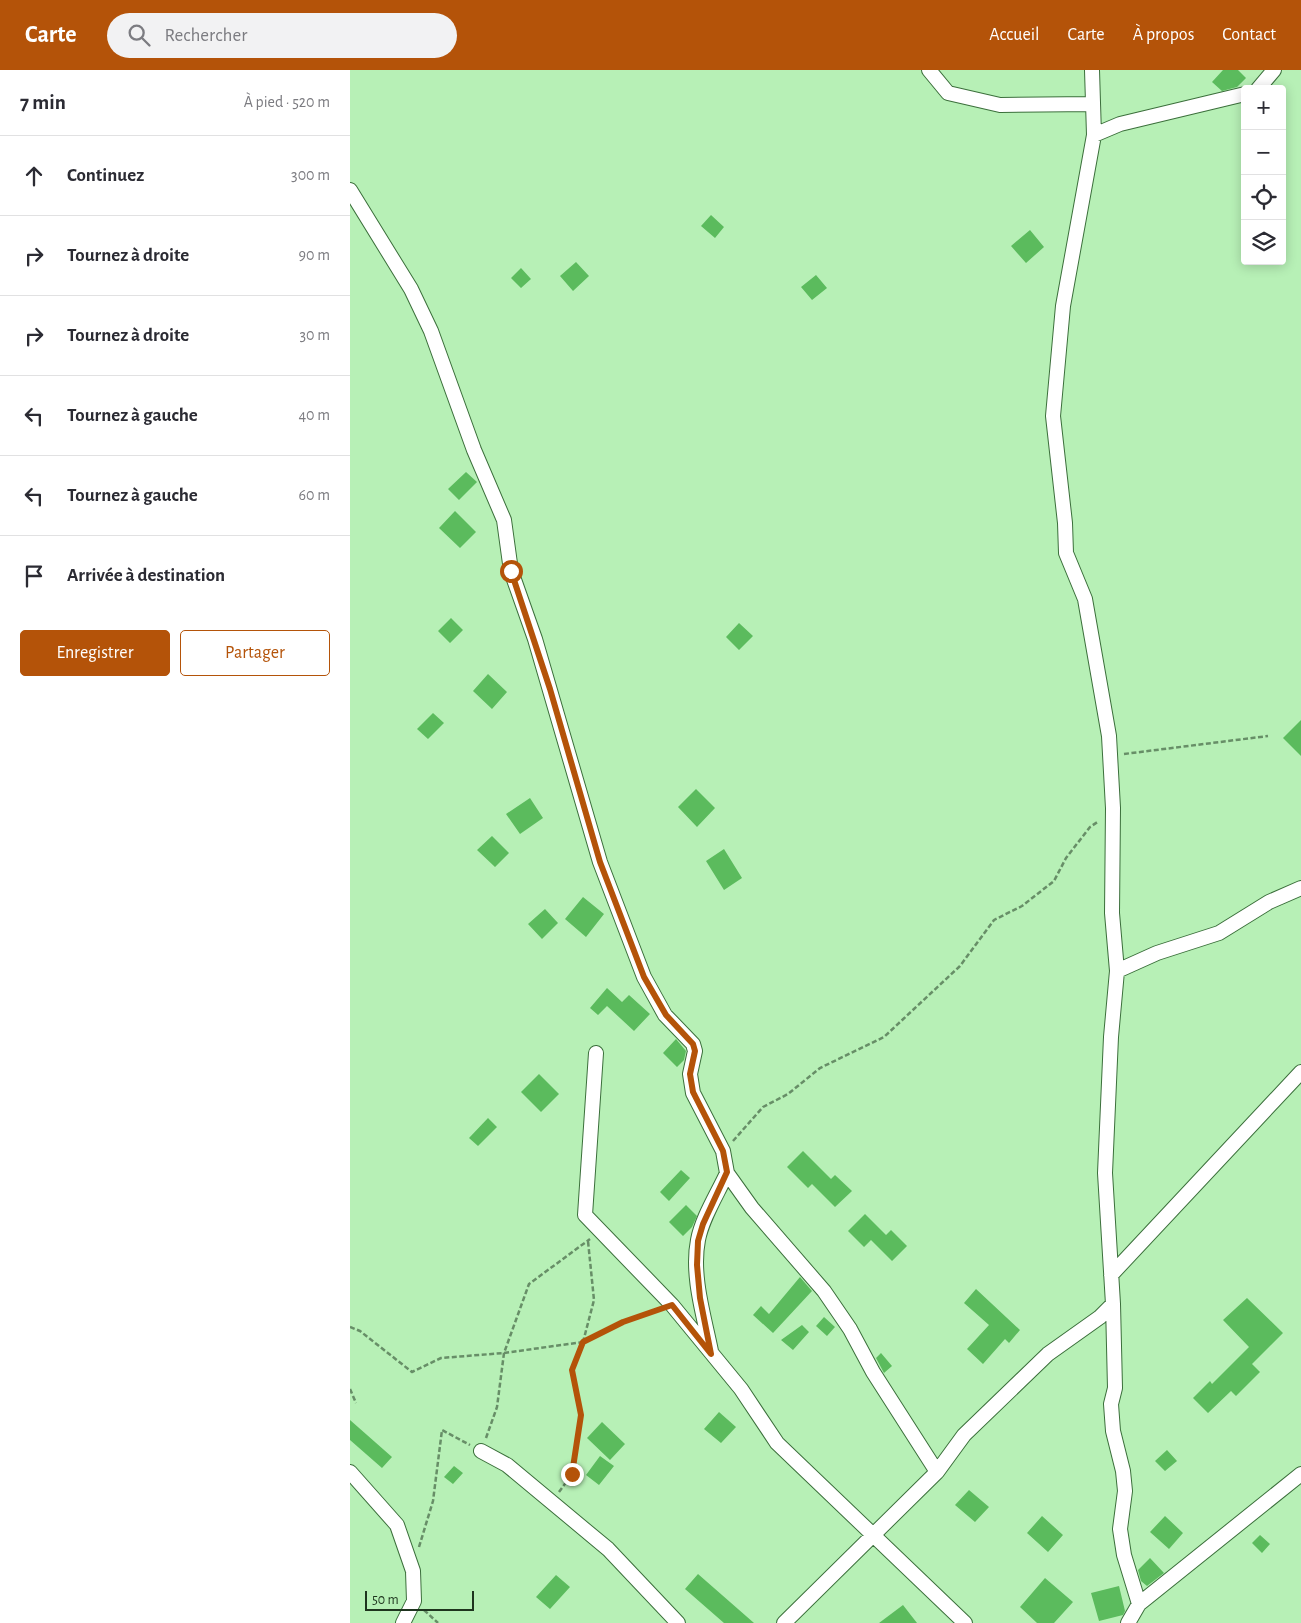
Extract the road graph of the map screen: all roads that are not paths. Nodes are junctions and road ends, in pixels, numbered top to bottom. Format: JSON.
{"nodes":[{"id":1,"x":929,"y":70,"type":"edge"},
{"id":2,"x":1092,"y":70,"type":"edge"},
{"id":3,"x":1274,"y":70,"type":"edge"},
{"id":4,"x":1261,"y":85,"type":"edge"},
{"id":5,"x":1241,"y":95,"type":"edge"},
{"id":6,"x":1093,"y":104,"type":"junction"},
{"id":7,"x":1094,"y":135,"type":"junction"},
{"id":8,"x":350,"y":190,"type":"edge"},
{"id":9,"x":1301,"y":888,"type":"edge"},
{"id":10,"x":1117,"y":971,"type":"junction"},
{"id":11,"x":596,"y":1052,"type":"dead end"},
{"id":12,"x":1301,"y":1072,"type":"edge"},
{"id":13,"x":727,"y":1172,"type":"junction"},
{"id":14,"x":1111,"y":1276,"type":"junction"},
{"id":15,"x":1113,"y":1304,"type":"junction"},
{"id":16,"x":711,"y":1354,"type":"junction"},
{"id":17,"x":482,"y":1450,"type":"road end"},
{"id":18,"x":350,"y":1472,"type":"edge"},
{"id":19,"x":937,"y":1472,"type":"junction"},
{"id":20,"x":1301,"y":1474,"type":"edge"},
{"id":21,"x":873,"y":1534,"type":"junction"},
{"id":22,"x":1139,"y":1604,"type":"junction"},
{"id":23,"x":403,"y":1623,"type":"edge"},
{"id":24,"x":678,"y":1623,"type":"edge"},
{"id":25,"x":784,"y":1623,"type":"edge"},
{"id":26,"x":965,"y":1623,"type":"edge"},
{"id":27,"x":1128,"y":1623,"type":"edge"}],
"edges":[{"from":1,"to":6,"type":"street"},
{"from":2,"to":6,"type":"street"},
{"from":3,"to":4,"type":"street"},
{"from":5,"to":7,"type":"street"},
{"from":6,"to":7,"type":"street"},
{"from":7,"to":10,"type":"street"},
{"from":8,"to":13,"type":"street"},
{"from":9,"to":10,"type":"street"},
{"from":10,"to":14,"type":"street"},
{"from":11,"to":16,"type":"street"},
{"from":12,"to":14,"type":"street"},
{"from":13,"to":16,"type":"street"},
{"from":13,"to":19,"type":"street"},
{"from":14,"to":15,"type":"street"},
{"from":15,"to":19,"type":"street"},
{"from":15,"to":22,"type":"street"},
{"from":16,"to":21,"type":"street"},
{"from":17,"to":24,"type":"street"},
{"from":18,"to":23,"type":"street"},
{"from":19,"to":21,"type":"street"},
{"from":20,"to":22,"type":"street"},
{"from":21,"to":25,"type":"street"},
{"from":21,"to":26,"type":"street"},
{"from":22,"to":27,"type":"street"}]}
